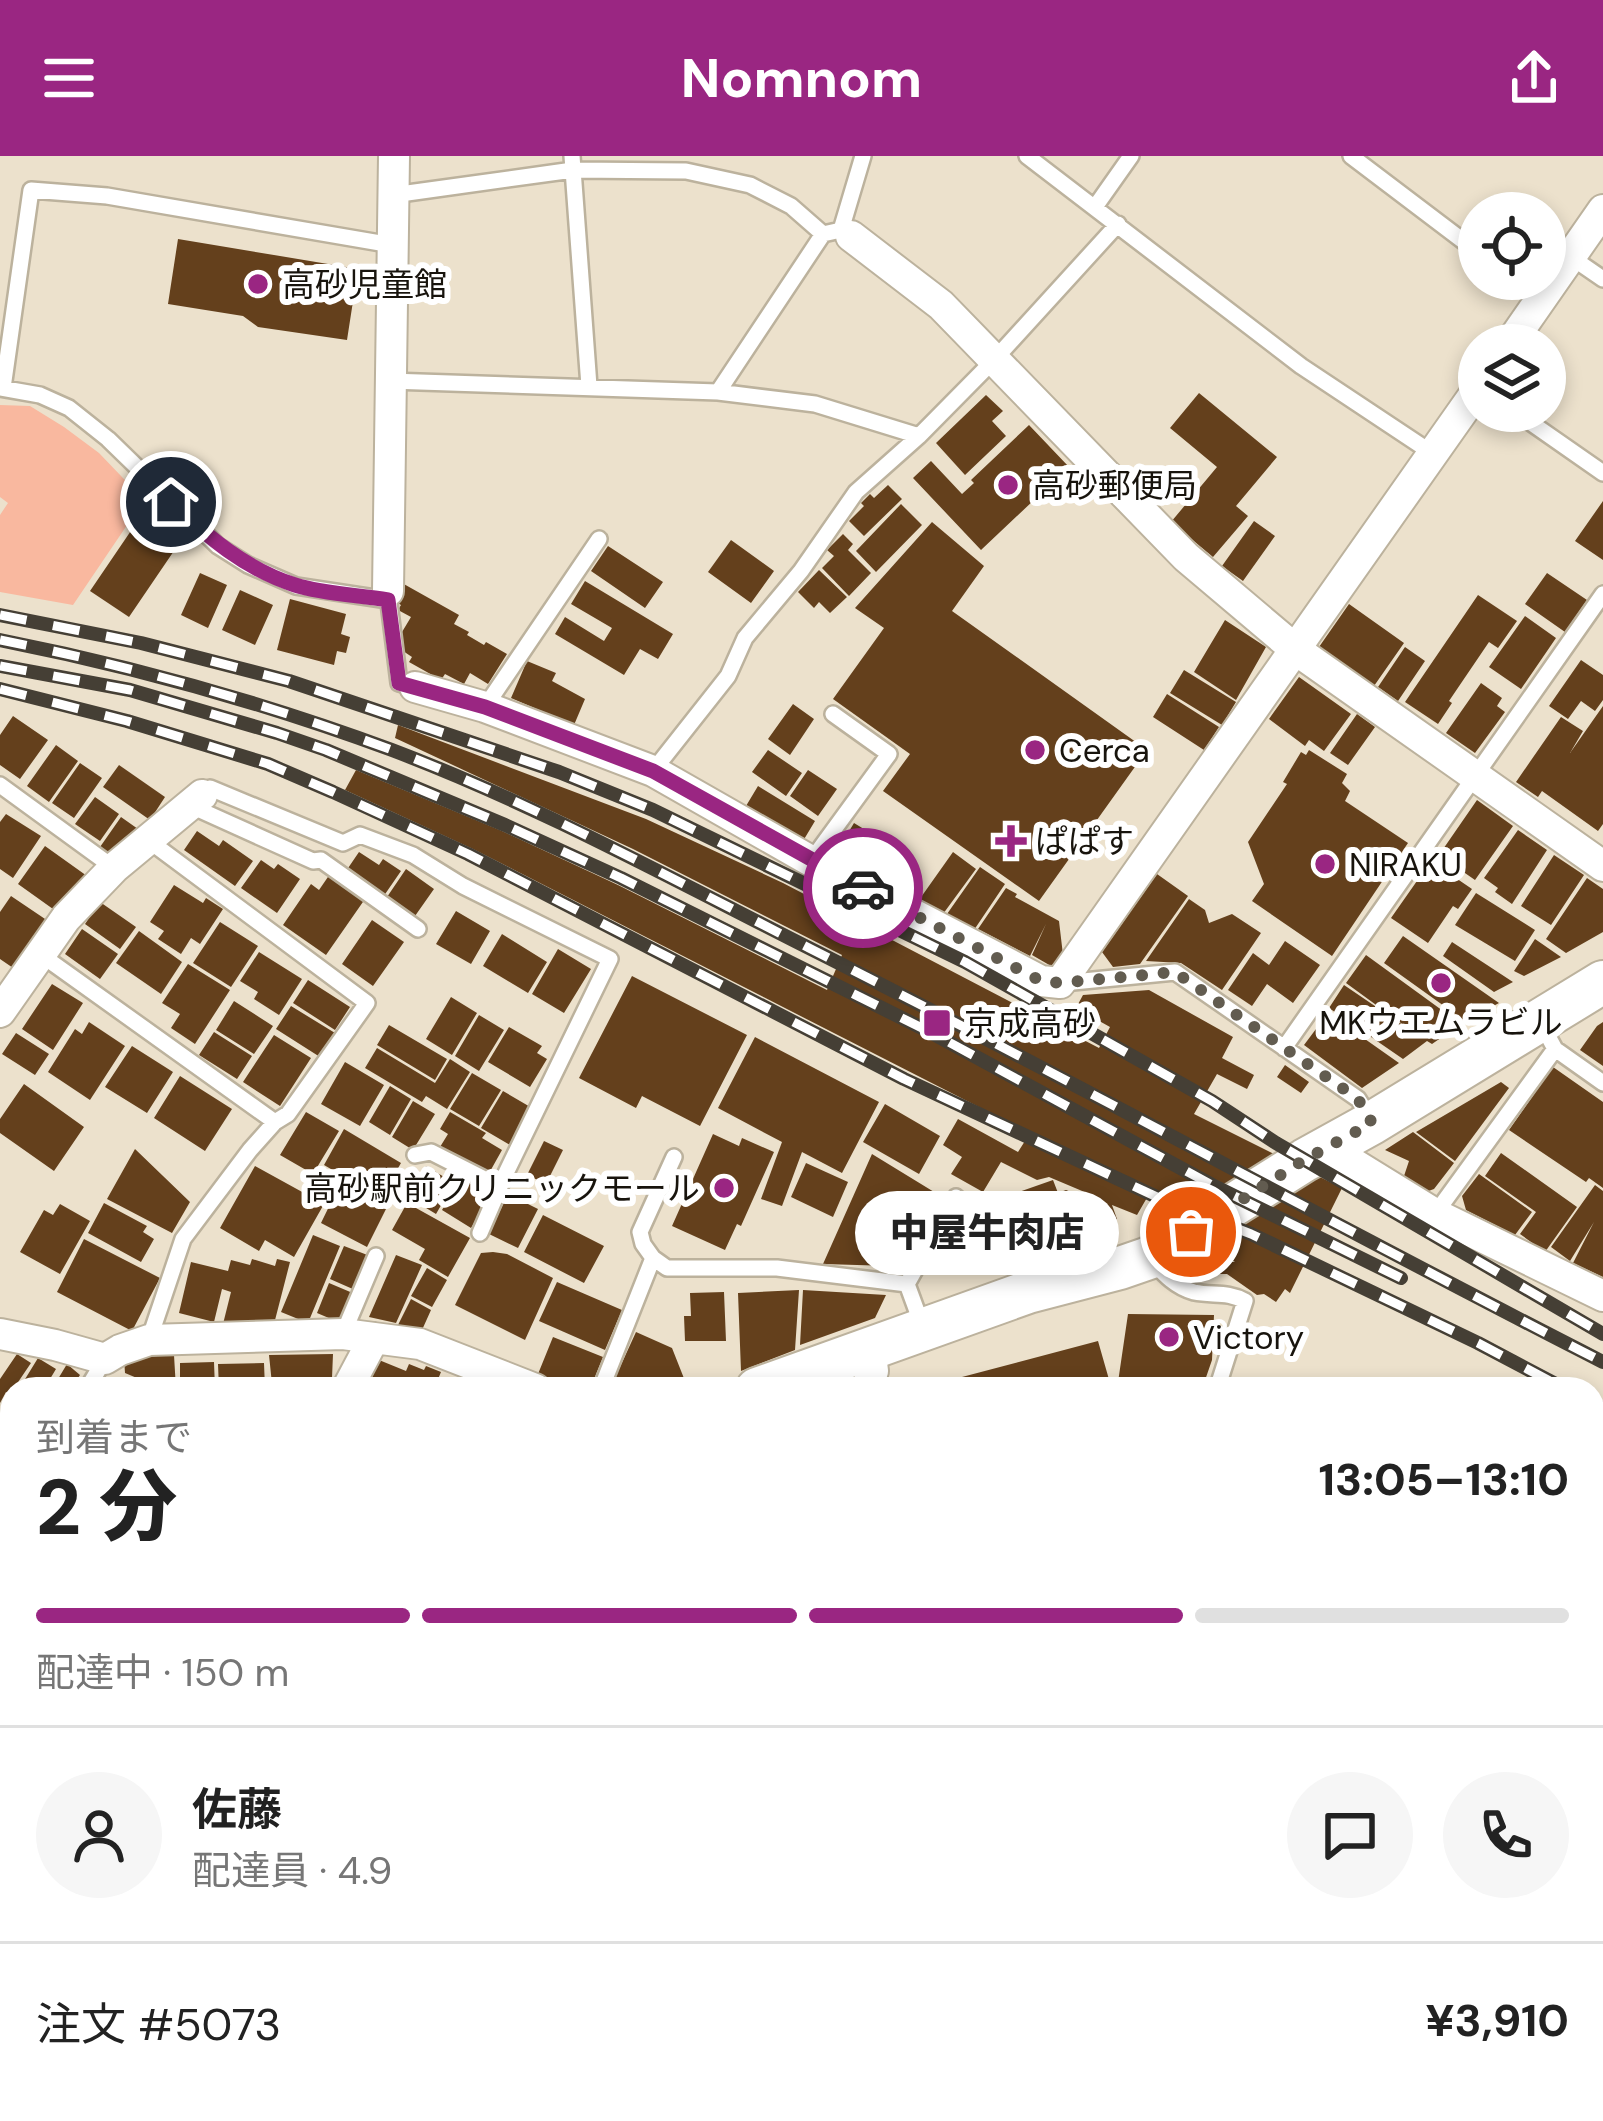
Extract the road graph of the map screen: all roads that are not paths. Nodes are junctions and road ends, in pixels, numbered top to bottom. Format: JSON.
{"nodes":[{"id":1,"x":394,"y":156,"type":"edge"},
{"id":2,"x":863,"y":156,"type":"edge"},
{"id":3,"x":1028,"y":156,"type":"edge"},
{"id":4,"x":1131,"y":156,"type":"edge"},
{"id":5,"x":1351,"y":156,"type":"edge"},
{"id":6,"x":573,"y":163,"type":"edge"},
{"id":7,"x":1376,"y":163,"type":"edge"},
{"id":8,"x":393,"y":195,"type":"junction"},
{"id":9,"x":1095,"y":207,"type":"junction"},
{"id":10,"x":1603,"y":210,"type":"edge"},
{"id":11,"x":1118,"y":224,"type":"junction"},
{"id":12,"x":838,"y":233,"type":"junction"},
{"id":13,"x":1458,"y":235,"type":"edge"},
{"id":14,"x":392,"y":244,"type":"junction"},
{"id":15,"x":1571,"y":257,"type":"junction"},
{"id":16,"x":1566,"y":261,"type":"edge"},
{"id":17,"x":1603,"y":279,"type":"edge"},
{"id":18,"x":994,"y":360,"type":"junction"},
{"id":19,"x":390,"y":381,"type":"junction"},
{"id":20,"x":589,"y":386,"type":"junction"},
{"id":21,"x":2,"y":388,"type":"edge"},
{"id":22,"x":718,"y":392,"type":"junction"},
{"id":23,"x":1458,"y":417,"type":"edge"},
{"id":24,"x":1544,"y":432,"type":"edge"},
{"id":25,"x":919,"y":436,"type":"junction"},
{"id":26,"x":1432,"y":453,"type":"junction"},
{"id":27,"x":1603,"y":473,"type":"edge"},
{"id":28,"x":599,"y":538,"type":"dead end"},
{"id":29,"x":1603,"y":594,"type":"edge"},
{"id":30,"x":388,"y":596,"type":"junction"},
{"id":31,"x":1296,"y":650,"type":"junction"},
{"id":32,"x":415,"y":687,"type":"joint"},
{"id":33,"x":485,"y":707,"type":"junction"},
{"id":34,"x":833,"y":714,"type":"dead end"},
{"id":35,"x":653,"y":771,"type":"junction"},
{"id":36,"x":1476,"y":776,"type":"junction"},
{"id":37,"x":0,"y":785,"type":"edge"},
{"id":38,"x":195,"y":800,"type":"junction"},
{"id":39,"x":148,"y":840,"type":"junction"},
{"id":40,"x":812,"y":861,"type":"junction"},
{"id":41,"x":1603,"y":866,"type":"edge"},
{"id":42,"x":114,"y":868,"type":"junction"},
{"id":43,"x":418,"y":929,"type":"dead end"},
{"id":44,"x":40,"y":954,"type":"junction"},
{"id":45,"x":1603,"y":982,"type":"edge"},
{"id":46,"x":1060,"y":983,"type":"junction"},
{"id":47,"x":0,"y":1012,"type":"edge"},
{"id":48,"x":1548,"y":1036,"type":"junction"},
{"id":49,"x":1284,"y":1048,"type":"junction"},
{"id":50,"x":1603,"y":1083,"type":"edge"},
{"id":51,"x":275,"y":1122,"type":"junction"},
{"id":52,"x":1372,"y":1123,"type":"junction"},
{"id":53,"x":1328,"y":1148,"type":"junction"},
{"id":54,"x":415,"y":1155,"type":"dead end"},
{"id":55,"x":674,"y":1157,"type":"dead end"},
{"id":56,"x":500,"y":1187,"type":"junction"},
{"id":57,"x":956,"y":1197,"type":"dead end"},
{"id":58,"x":1435,"y":1214,"type":"junction"},
{"id":59,"x":480,"y":1233,"type":"dead end"},
{"id":60,"x":376,"y":1256,"type":"dead end"},
{"id":61,"x":653,"y":1258,"type":"junction"},
{"id":62,"x":1149,"y":1258,"type":"junction"},
{"id":63,"x":907,"y":1284,"type":"junction"},
{"id":64,"x":1603,"y":1296,"type":"edge"},
{"id":65,"x":923,"y":1328,"type":"junction"},
{"id":66,"x":0,"y":1334,"type":"edge"},
{"id":67,"x":359,"y":1336,"type":"junction"},
{"id":68,"x":149,"y":1340,"type":"junction"},
{"id":69,"x":105,"y":1359,"type":"junction"},
{"id":70,"x":868,"y":1368,"type":"edge"},
{"id":71,"x":94,"y":1377,"type":"edge"},
{"id":72,"x":350,"y":1377,"type":"edge"},
{"id":73,"x":506,"y":1377,"type":"edge"},
{"id":74,"x":606,"y":1377,"type":"edge"},
{"id":75,"x":821,"y":1377,"type":"edge"},
{"id":76,"x":1221,"y":1377,"type":"edge"}],
"edges":[{"from":1,"to":8,"type":"street"},
{"from":2,"to":12,"type":"lane"},
{"from":3,"to":9,"type":"lane"},
{"from":4,"to":9,"type":"lane"},
{"from":5,"to":7,"type":"lane"},
{"from":6,"to":8,"type":"lane"},
{"from":6,"to":12,"type":"lane"},
{"from":6,"to":20,"type":"lane"},
{"from":7,"to":13,"type":"lane"},
{"from":8,"to":14,"type":"street"},
{"from":9,"to":11,"type":"lane"},
{"from":10,"to":15,"type":"street"},
{"from":11,"to":18,"type":"lane"},
{"from":11,"to":26,"type":"lane"},
{"from":12,"to":18,"type":"street"},
{"from":12,"to":22,"type":"lane"},
{"from":14,"to":19,"type":"street"},
{"from":14,"to":21,"type":"lane"},
{"from":15,"to":16,"type":"street"},
{"from":15,"to":17,"type":"lane"},
{"from":18,"to":25,"type":"lane"},
{"from":18,"to":31,"type":"street"},
{"from":19,"to":20,"type":"lane"},
{"from":19,"to":30,"type":"street"},
{"from":20,"to":22,"type":"lane"},
{"from":21,"to":30,"type":"lane"},
{"from":22,"to":25,"type":"lane"},
{"from":23,"to":26,"type":"street"},
{"from":24,"to":27,"type":"lane"},
{"from":25,"to":35,"type":"lane"},
{"from":26,"to":31,"type":"street"},
{"from":28,"to":33,"type":"lane"},
{"from":29,"to":36,"type":"lane"},
{"from":30,"to":32,"type":"lane"},
{"from":31,"to":36,"type":"street"},
{"from":31,"to":46,"type":"street"},
{"from":32,"to":33,"type":"street"},
{"from":33,"to":35,"type":"street"},
{"from":34,"to":40,"type":"lane"},
{"from":35,"to":40,"type":"street"},
{"from":36,"to":41,"type":"street"},
{"from":36,"to":49,"type":"lane"},
{"from":37,"to":42,"type":"lane"},
{"from":38,"to":39,"type":"street"},
{"from":38,"to":43,"type":"lane"},
{"from":38,"to":56,"type":"lane"},
{"from":39,"to":42,"type":"street"},
{"from":39,"to":51,"type":"lane"},
{"from":40,"to":46,"type":"street"},
{"from":42,"to":44,"type":"street"},
{"from":44,"to":47,"type":"street"},
{"from":44,"to":51,"type":"lane"},
{"from":45,"to":48,"type":"main road"},
{"from":46,"to":49,"type":"lane"},
{"from":48,"to":50,"type":"lane"},
{"from":48,"to":52,"type":"main road"},
{"from":48,"to":58,"type":"lane"},
{"from":49,"to":52,"type":"lane"},
{"from":51,"to":68,"type":"lane"},
{"from":52,"to":53,"type":"main road"},
{"from":53,"to":58,"type":"street"},
{"from":53,"to":62,"type":"main road"},
{"from":54,"to":56,"type":"lane"},
{"from":55,"to":61,"type":"lane"},
{"from":56,"to":59,"type":"lane"},
{"from":57,"to":63,"type":"lane"},
{"from":58,"to":64,"type":"street"},
{"from":60,"to":67,"type":"lane"},
{"from":61,"to":63,"type":"lane"},
{"from":61,"to":74,"type":"lane"},
{"from":62,"to":65,"type":"main road"},
{"from":62,"to":76,"type":"lane"},
{"from":63,"to":65,"type":"lane"},
{"from":65,"to":70,"type":"main road"},
{"from":66,"to":69,"type":"street"},
{"from":67,"to":68,"type":"street"},
{"from":67,"to":72,"type":"street"},
{"from":67,"to":73,"type":"street"},
{"from":68,"to":69,"type":"street"},
{"from":69,"to":71,"type":"lane"},
{"from":70,"to":75,"type":"main road"}]}
